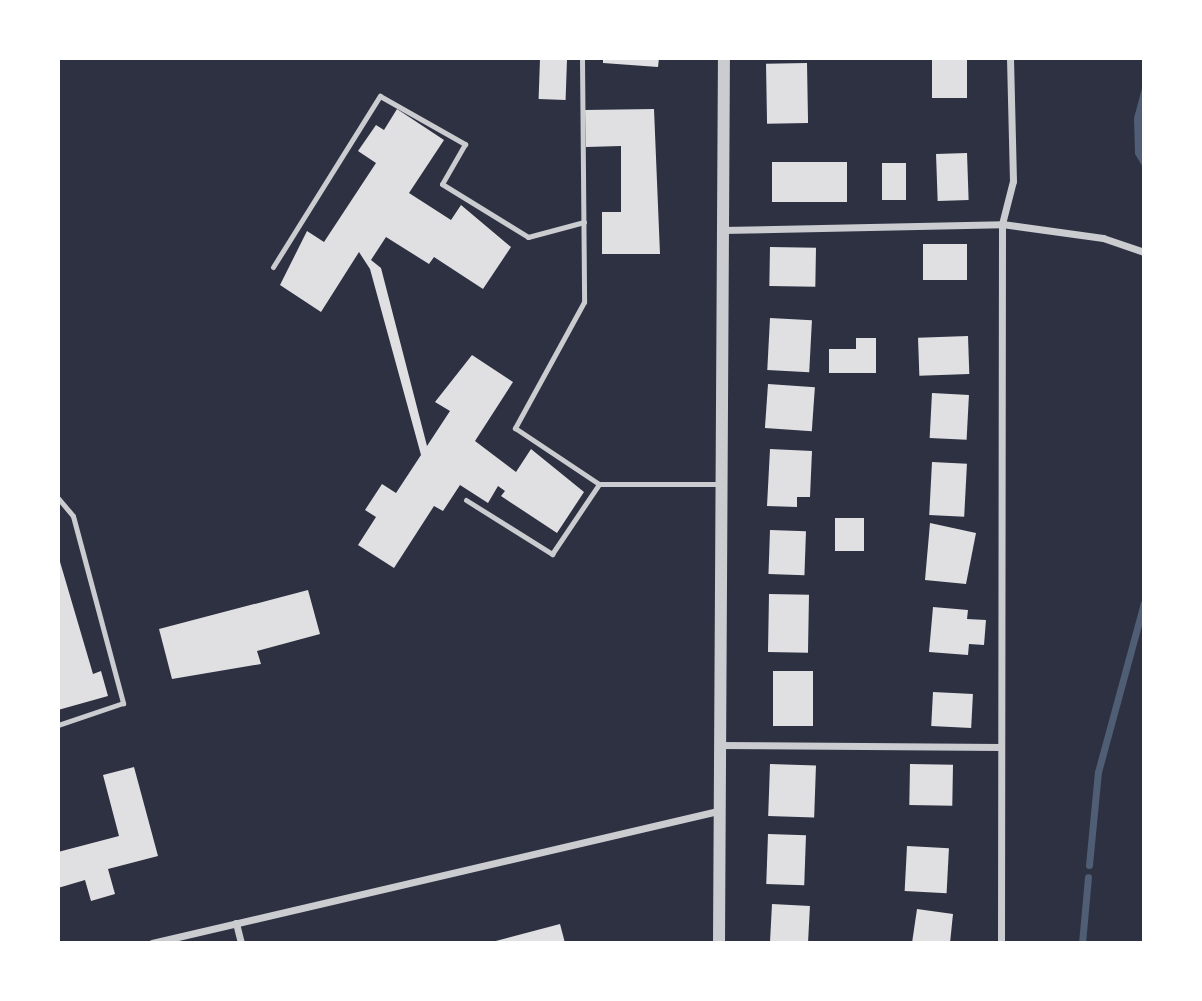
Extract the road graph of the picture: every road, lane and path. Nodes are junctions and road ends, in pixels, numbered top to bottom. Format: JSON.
{"nodes":[{"id":1,"x":582,"y":58,"type":"edge"},
{"id":2,"x":724,"y":58,"type":"edge"},
{"id":3,"x":1010,"y":58,"type":"edge"},
{"id":4,"x":584,"y":222,"type":"junction"},
{"id":5,"x":1002,"y":224,"type":"junction"},
{"id":6,"x":721,"y":230,"type":"junction"},
{"id":7,"x":1144,"y":252,"type":"edge"},
{"id":8,"x":273,"y":267,"type":"dead end"},
{"id":9,"x":599,"y":484,"type":"junction"},
{"id":10,"x":720,"y":484,"type":"junction"},
{"id":11,"x":58,"y":498,"type":"edge"},
{"id":12,"x":466,"y":500,"type":"dead end"},
{"id":13,"x":58,"y":725,"type":"edge"},
{"id":14,"x":718,"y":745,"type":"junction"},
{"id":15,"x":1001,"y":747,"type":"junction"},
{"id":16,"x":719,"y":811,"type":"junction"},
{"id":17,"x":236,"y":923,"type":"junction"},
{"id":18,"x":152,"y":943,"type":"edge"},
{"id":19,"x":241,"y":943,"type":"edge"},
{"id":20,"x":719,"y":943,"type":"edge"},
{"id":21,"x":1001,"y":943,"type":"edge"}],
"edges":[{"from":1,"to":4,"type":"lane"},
{"from":2,"to":6,"type":"street"},
{"from":3,"to":5,"type":"street"},
{"from":4,"to":8,"type":"lane"},
{"from":4,"to":9,"type":"lane"},
{"from":5,"to":6,"type":"street"},
{"from":5,"to":7,"type":"street"},
{"from":5,"to":15,"type":"street"},
{"from":6,"to":10,"type":"street"},
{"from":9,"to":10,"type":"lane"},
{"from":9,"to":12,"type":"lane"},
{"from":10,"to":14,"type":"street"},
{"from":11,"to":13,"type":"lane"},
{"from":14,"to":15,"type":"street"},
{"from":14,"to":16,"type":"street"},
{"from":15,"to":21,"type":"street"},
{"from":16,"to":17,"type":"street"},
{"from":16,"to":20,"type":"street"},
{"from":17,"to":18,"type":"street"},
{"from":17,"to":19,"type":"street"}]}
